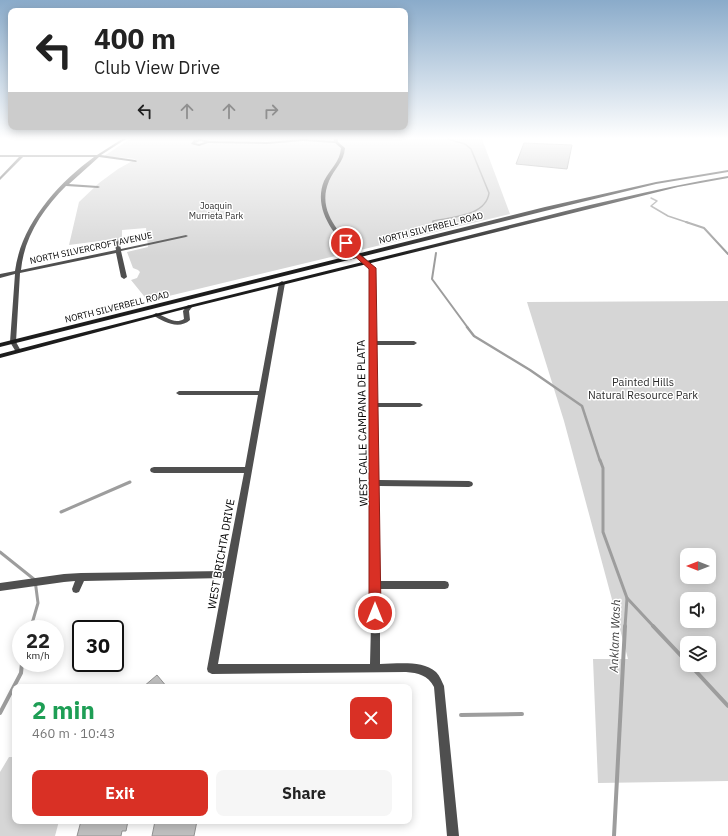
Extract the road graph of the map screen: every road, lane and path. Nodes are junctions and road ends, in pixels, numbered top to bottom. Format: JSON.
{"nodes":[{"id":1,"x":73,"y":178,"type":"edge"},
{"id":2,"x":329,"y":178,"type":"edge"},
{"id":3,"x":682,"y":178,"type":"edge"},
{"id":4,"x":722,"y":178,"type":"edge"},
{"id":5,"x":65,"y":185,"type":"junction"},
{"id":6,"x":98,"y":188,"type":"dead end"},
{"id":7,"x":186,"y":236,"type":"dead end"},
{"id":8,"x":116,"y":239,"type":"dead end"},
{"id":9,"x":118,"y":251,"type":"junction"},
{"id":10,"x":358,"y":256,"type":"junction"},
{"id":11,"x":366,"y":263,"type":"junction"},
{"id":12,"x":19,"y":272,"type":"junction"},
{"id":13,"x":0,"y":276,"type":"edge"},
{"id":14,"x":124,"y":277,"type":"dead end"},
{"id":15,"x":279,"y":280,"type":"junction"},
{"id":16,"x":189,"y":307,"type":"junction"},
{"id":17,"x":156,"y":315,"type":"junction"},
{"id":18,"x":13,"y":342,"type":"junction"},
{"id":19,"x":372,"y":343,"type":"junction"},
{"id":20,"x":414,"y":343,"type":"dead end"},
{"id":21,"x":0,"y":345,"type":"edge"},
{"id":22,"x":18,"y":352,"type":"junction"},
{"id":23,"x":0,"y":356,"type":"edge"},
{"id":24,"x":179,"y":393,"type":"dead end"},
{"id":25,"x":262,"y":393,"type":"junction"},
{"id":26,"x":373,"y":405,"type":"junction"},
{"id":27,"x":420,"y":405,"type":"dead end"},
{"id":28,"x":154,"y":470,"type":"dead end"},
{"id":29,"x":248,"y":470,"type":"junction"},
{"id":30,"x":374,"y":483,"type":"junction"},
{"id":31,"x":469,"y":484,"type":"dead end"},
{"id":32,"x":229,"y":574,"type":"junction"},
{"id":33,"x":81,"y":577,"type":"junction"},
{"id":34,"x":376,"y":585,"type":"junction"},
{"id":35,"x":445,"y":585,"type":"dead end"},
{"id":36,"x":0,"y":586,"type":"edge"},
{"id":37,"x":76,"y":589,"type":"dead end"},
{"id":38,"x":375,"y":669,"type":"junction"},
{"id":39,"x":453,"y":836,"type":"edge"}],
"edges":[{"from":1,"to":5,"type":"street"},
{"from":2,"to":10,"type":"street"},
{"from":3,"to":10,"type":"main road","name":"NORTH SILVERBELL ROAD"},
{"from":4,"to":11,"type":"main road","name":"NORTH SILVERBELL ROAD"},
{"from":5,"to":6,"type":"street"},
{"from":5,"to":12,"type":"street"},
{"from":7,"to":9,"type":"street","name":"NORTH SILVERCROFT AVENUE"},
{"from":8,"to":9,"type":"street"},
{"from":9,"to":12,"type":"street","name":"NORTH SILVERCROFT AVENUE"},
{"from":9,"to":14,"type":"street"},
{"from":10,"to":11,"type":"street"},
{"from":10,"to":15,"type":"main road","name":"NORTH SILVERBELL ROAD"},
{"from":11,"to":15,"type":"main road","name":"NORTH SILVERBELL ROAD"},
{"from":11,"to":19,"type":"street","name":"WEST CALLE CAMPANA DE PLATA"},
{"from":12,"to":13,"type":"street","name":"NORTH SILVERCROFT AVENUE"},
{"from":12,"to":18,"type":"street"},
{"from":15,"to":16,"type":"main road","name":"NORTH SILVERBELL ROAD"},
{"from":15,"to":18,"type":"main road","name":"NORTH SILVERBELL ROAD"},
{"from":15,"to":25,"type":"street","name":"WEST BRICHTA DRIVE"},
{"from":16,"to":17,"type":"main road","name":"NORTH SILVERBELL ROAD"},
{"from":16,"to":17,"type":"street","name":"NORTH SILVERBELL ROAD"},
{"from":17,"to":22,"type":"main road","name":"NORTH SILVERBELL ROAD"},
{"from":18,"to":21,"type":"main road","name":"NORTH SILVERBELL ROAD"},
{"from":18,"to":22,"type":"street"},
{"from":19,"to":20,"type":"street"},
{"from":19,"to":26,"type":"street","name":"WEST CALLE CAMPANA DE PLATA"},
{"from":22,"to":23,"type":"main road","name":"NORTH SILVERBELL ROAD"},
{"from":24,"to":25,"type":"street"},
{"from":25,"to":29,"type":"street","name":"WEST BRICHTA DRIVE"},
{"from":26,"to":27,"type":"street"},
{"from":26,"to":30,"type":"street","name":"WEST CALLE CAMPANA DE PLATA"},
{"from":28,"to":29,"type":"street"},
{"from":29,"to":32,"type":"street","name":"WEST BRICHTA DRIVE"},
{"from":30,"to":31,"type":"street"},
{"from":30,"to":34,"type":"street","name":"WEST CALLE CAMPANA DE PLATA"},
{"from":32,"to":33,"type":"street"},
{"from":32,"to":38,"type":"street","name":"WEST BRICHTA DRIVE"},
{"from":33,"to":36,"type":"street"},
{"from":33,"to":37,"type":"street"},
{"from":34,"to":35,"type":"street"},
{"from":34,"to":38,"type":"street","name":"WEST CALLE CAMPANA DE PLATA"},
{"from":38,"to":39,"type":"street"}]}
